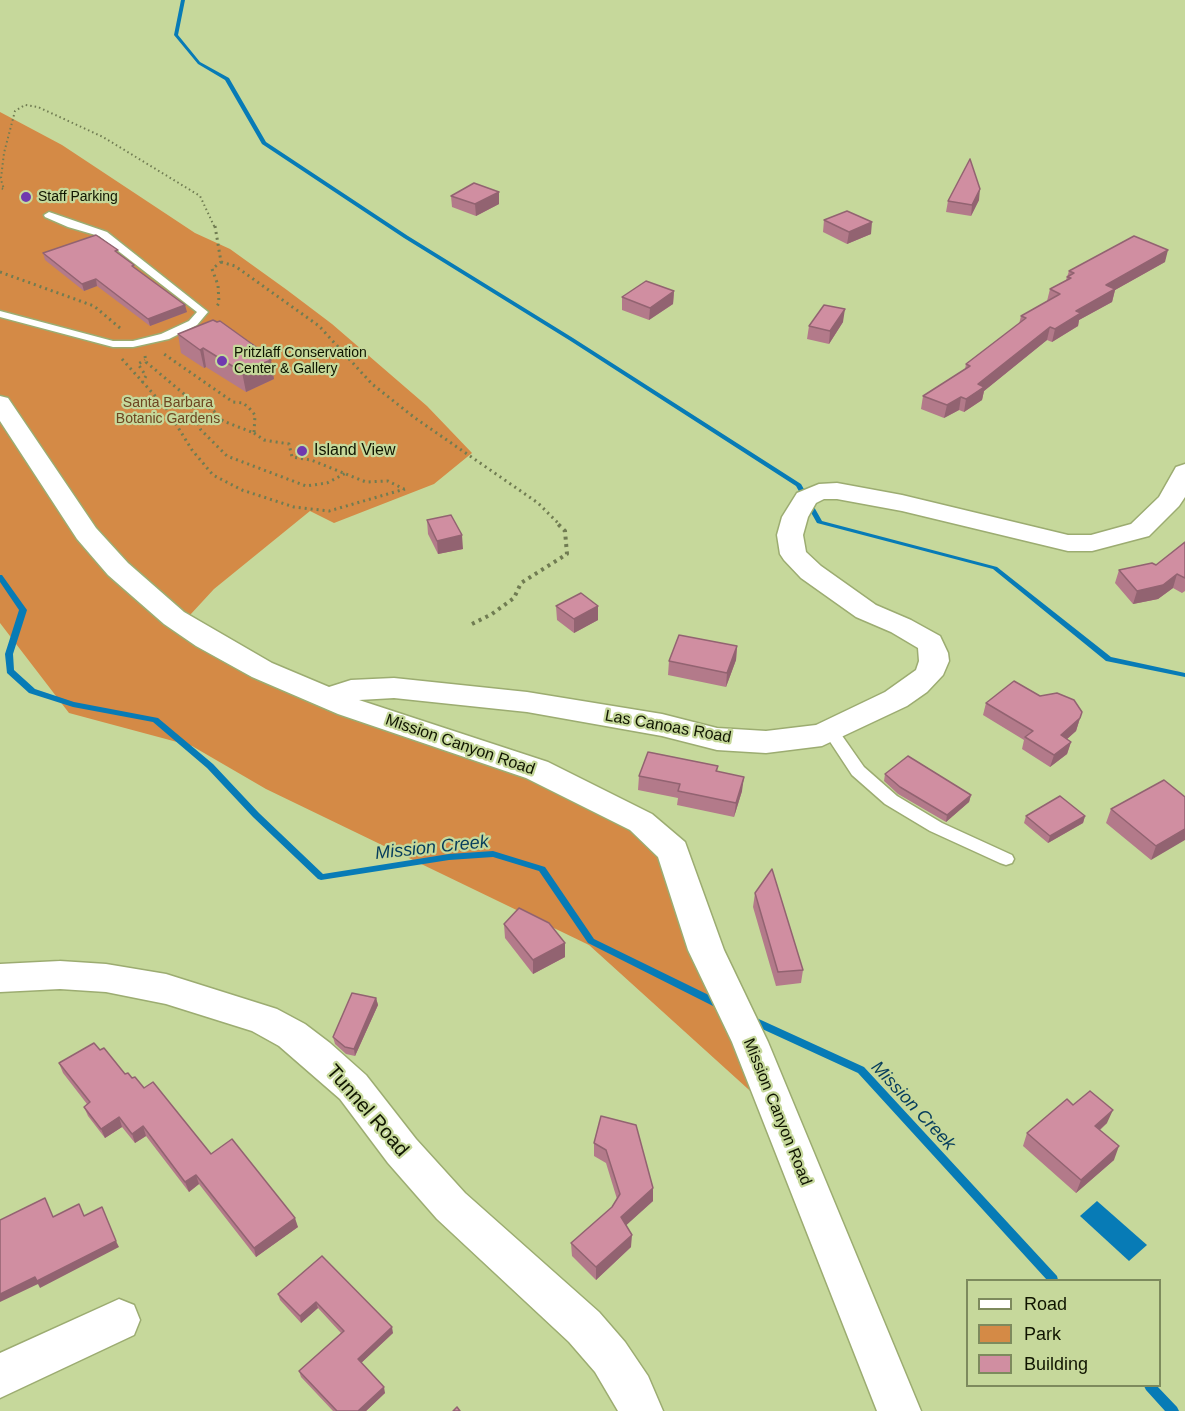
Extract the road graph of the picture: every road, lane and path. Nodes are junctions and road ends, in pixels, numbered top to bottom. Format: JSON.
{"nodes":[{"id":1,"x":1,"y":178,"type":"edge"},
{"id":2,"x":0,"y":188,"type":"edge"},
{"id":3,"x":49,"y":215,"type":"dead end"},
{"id":4,"x":221,"y":262,"type":"junction"},
{"id":5,"x":0,"y":272,"type":"edge"},
{"id":6,"x":203,"y":312,"type":"junction"},
{"id":7,"x":0,"y":314,"type":"edge"},
{"id":8,"x":117,"y":344,"type":"junction"},
{"id":9,"x":153,"y":345,"type":"junction"},
{"id":10,"x":174,"y":350,"type":"dead end"},
{"id":11,"x":148,"y":353,"type":"dead end"},
{"id":12,"x":164,"y":354,"type":"junction"},
{"id":13,"x":145,"y":360,"type":"junction"},
{"id":14,"x":142,"y":383,"type":"junction"},
{"id":15,"x":195,"y":401,"type":"junction"},
{"id":16,"x":0,"y":403,"type":"edge"},
{"id":17,"x":254,"y":433,"type":"junction"},
{"id":18,"x":1185,"y":472,"type":"edge"},
{"id":19,"x":346,"y":473,"type":"junction"},
{"id":20,"x":472,"y":624,"type":"dead end"},
{"id":21,"x":329,"y":698,"type":"junction"},
{"id":22,"x":831,"y":731,"type":"junction"},
{"id":23,"x":1006,"y":859,"type":"dead end"},
{"id":24,"x":0,"y":978,"type":"edge"},
{"id":25,"x":119,"y":1320,"type":"dead end"},
{"id":26,"x":0,"y":1376,"type":"edge"},
{"id":27,"x":641,"y":1411,"type":"edge"},
{"id":28,"x":899,"y":1411,"type":"edge"}],
"edges":[{"from":1,"to":2,"type":"path"},
{"from":1,"to":4,"type":"path"},
{"from":3,"to":6,"type":"lane"},
{"from":4,"to":6,"type":"path"},
{"from":4,"to":20,"type":"path"},
{"from":5,"to":9,"type":"path"},
{"from":6,"to":9,"type":"lane"},
{"from":7,"to":8,"type":"lane"},
{"from":8,"to":9,"type":"lane"},
{"from":8,"to":14,"type":"path"},
{"from":9,"to":12,"type":"path"},
{"from":10,"to":12,"type":"path"},
{"from":11,"to":13,"type":"path"},
{"from":12,"to":17,"type":"path"},
{"from":13,"to":14,"type":"path"},
{"from":13,"to":15,"type":"path"},
{"from":14,"to":19,"type":"path"},
{"from":15,"to":17,"type":"path"},
{"from":15,"to":19,"type":"path"},
{"from":16,"to":21,"type":"street","name":"Mission Canyon Road"},
{"from":17,"to":19,"type":"path"},
{"from":18,"to":22,"type":"street","name":"Las Canoas Road"},
{"from":21,"to":22,"type":"street","name":"Las Canoas Road"},
{"from":21,"to":28,"type":"street","name":"Mission Canyon Road"},
{"from":22,"to":23,"type":"lane"},
{"from":24,"to":27,"type":"street","name":"Tunnel Road"},
{"from":25,"to":26,"type":"street"}]}
